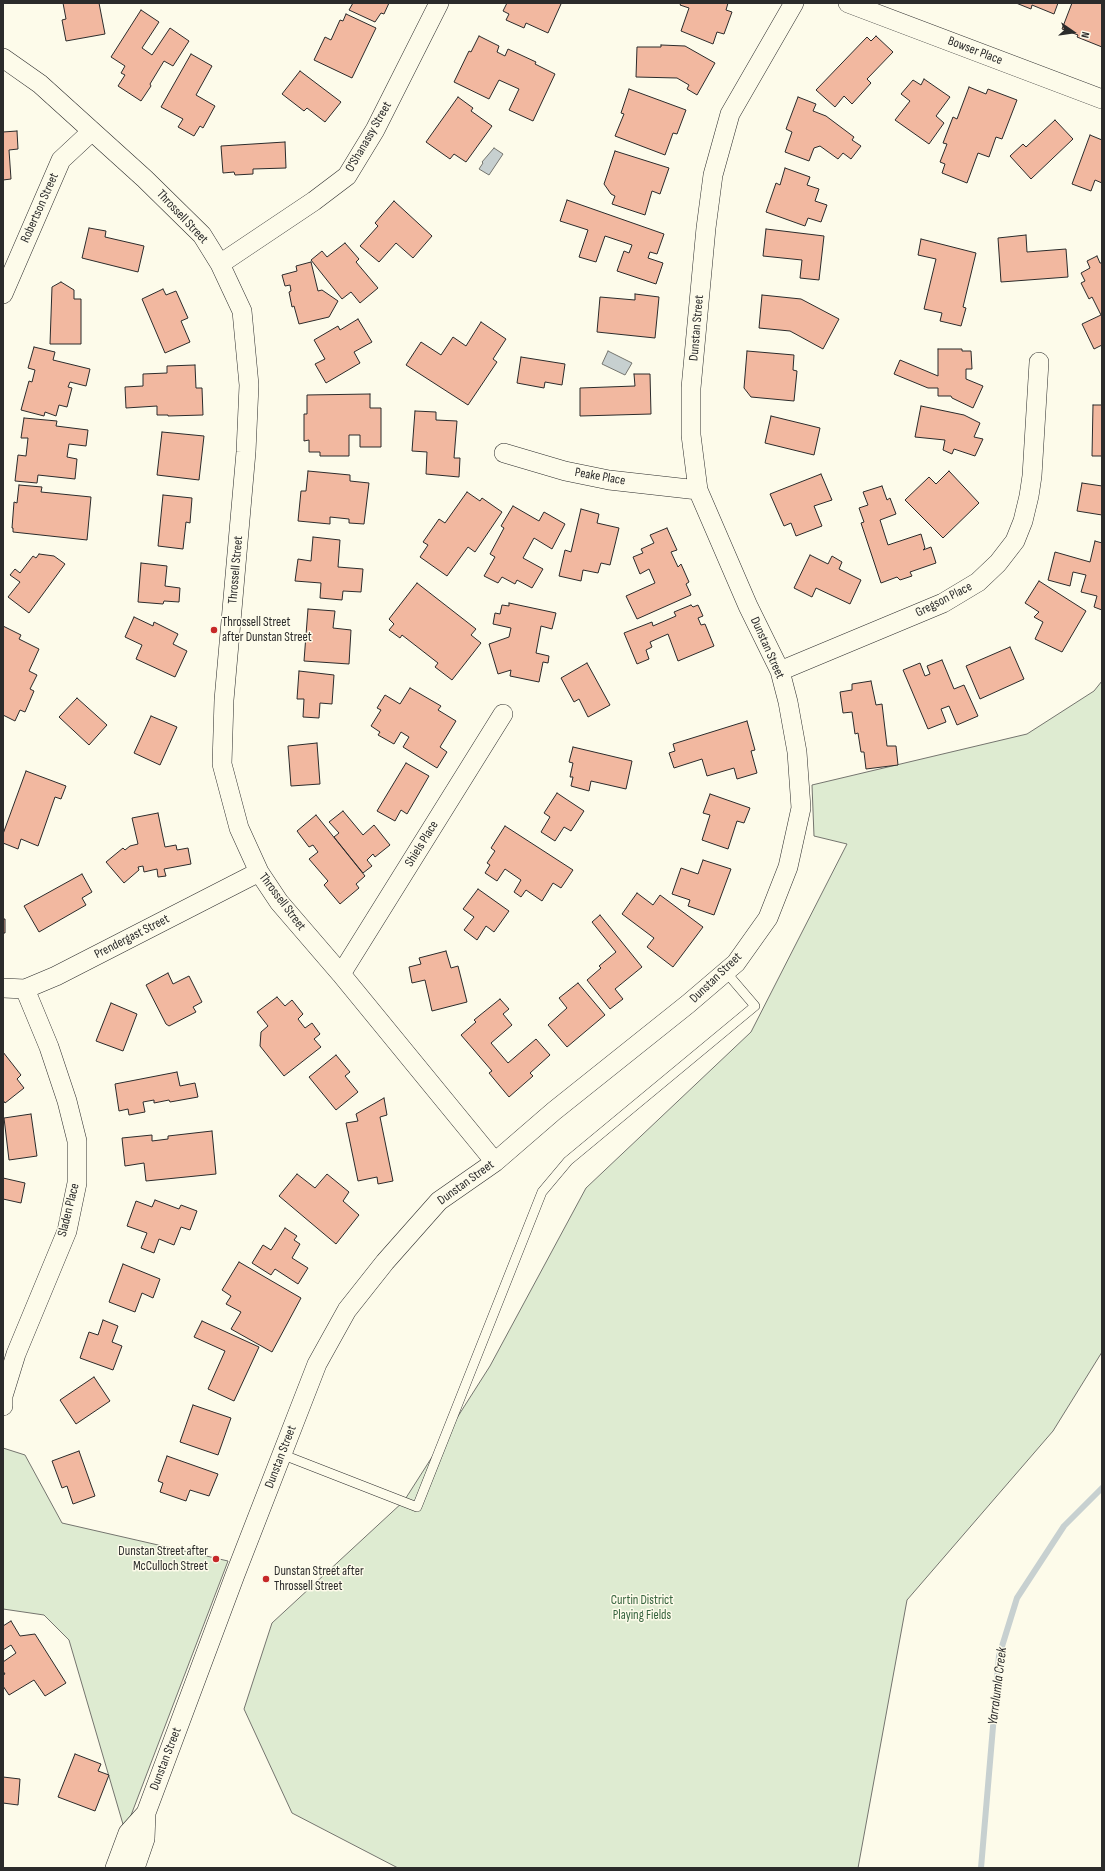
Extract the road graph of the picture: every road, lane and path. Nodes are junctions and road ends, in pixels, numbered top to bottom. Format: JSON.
{"nodes":[{"id":1,"x":440,"y":3,"type":"edge"},
{"id":2,"x":794,"y":3,"type":"edge"},
{"id":3,"x":848,"y":3,"type":"edge"},
{"id":4,"x":3,"y":58,"type":"edge"},
{"id":5,"x":1102,"y":99,"type":"edge"},
{"id":6,"x":91,"y":132,"type":"junction"},
{"id":7,"x":220,"y":264,"type":"junction"},
{"id":8,"x":3,"y":294,"type":"edge"},
{"id":9,"x":1039,"y":362,"type":"dead end"},
{"id":10,"x":504,"y":453,"type":"dead end"},
{"id":11,"x":698,"y":490,"type":"junction"},
{"id":12,"x":780,"y":671,"type":"junction"},
{"id":13,"x":503,"y":714,"type":"dead end"},
{"id":14,"x":259,"y":872,"type":"junction"},
{"id":15,"x":726,"y":972,"type":"junction"},
{"id":16,"x":341,"y":974,"type":"junction"},
{"id":17,"x":3,"y":988,"type":"edge"},
{"id":18,"x":25,"y":989,"type":"junction"},
{"id":19,"x":495,"y":1162,"type":"junction"},
{"id":20,"x":3,"y":1406,"type":"edge"},
{"id":21,"x":281,"y":1454,"type":"junction"},
{"id":22,"x":146,"y":1813,"type":"junction"},
{"id":23,"x":115,"y":1868,"type":"edge"},
{"id":24,"x":135,"y":1868,"type":"edge"}],
"edges":[{"from":1,"to":7,"type":"street","name":"O'Shanassy Street"},
{"from":2,"to":11,"type":"street","name":"Dunstan Street"},
{"from":3,"to":5,"type":"street","name":"Bowser Place"},
{"from":4,"to":6,"type":"street","name":"Throssell Street"},
{"from":6,"to":7,"type":"street","name":"Throssell Street"},
{"from":6,"to":8,"type":"street","name":"Robertson Street"},
{"from":7,"to":14,"type":"street","name":"Throssell Street"},
{"from":9,"to":12,"type":"street","name":"Gregson Place"},
{"from":10,"to":11,"type":"street","name":"Peake Place"},
{"from":11,"to":12,"type":"street","name":"Dunstan Street"},
{"from":12,"to":15,"type":"street","name":"Dunstan Street"},
{"from":13,"to":16,"type":"street","name":"Shiels Place"},
{"from":14,"to":16,"type":"street","name":"Throssell Street"},
{"from":14,"to":18,"type":"street","name":"Prendergast Street"},
{"from":15,"to":19,"type":"street","name":"Dunstan Street"},
{"from":15,"to":21,"type":"lane"},
{"from":16,"to":19,"type":"street","name":"Throssell Street"},
{"from":17,"to":18,"type":"street","name":"Prendergast Street"},
{"from":18,"to":20,"type":"street","name":"Sladen Place"},
{"from":19,"to":21,"type":"street","name":"Dunstan Street"},
{"from":21,"to":22,"type":"street","name":"Dunstan Street"},
{"from":22,"to":23,"type":"street","name":"Dunstan Street"},
{"from":22,"to":24,"type":"street","name":"Dunstan Street"}]}
